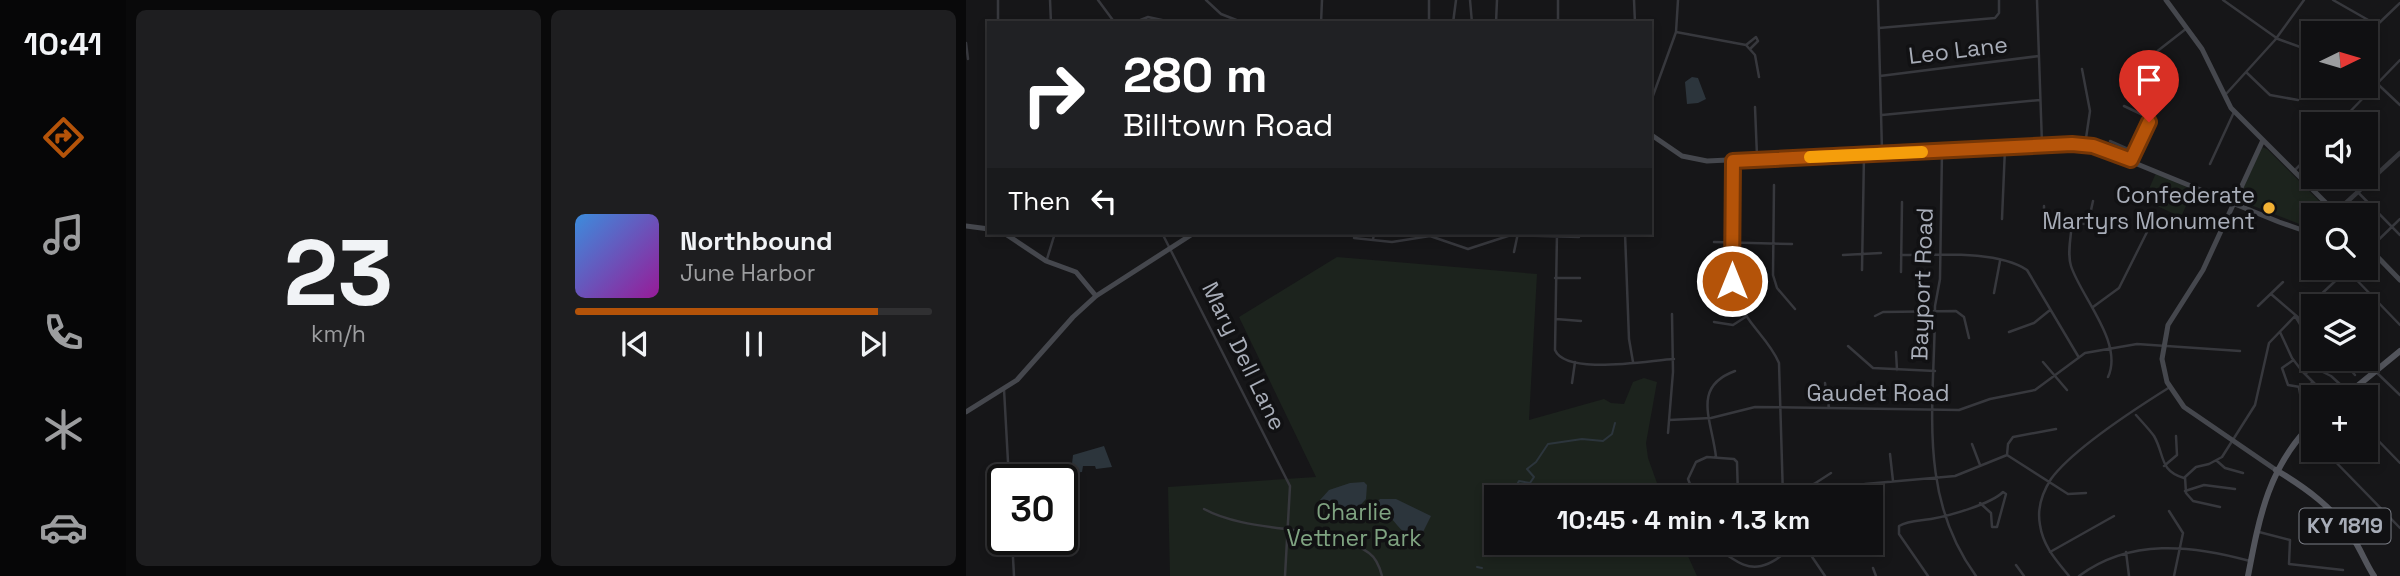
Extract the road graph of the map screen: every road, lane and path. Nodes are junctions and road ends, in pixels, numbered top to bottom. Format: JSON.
{"nodes":[{"id":1,"x":998,"y":0,"type":"edge"},
{"id":2,"x":1050,"y":0,"type":"edge"},
{"id":3,"x":1098,"y":0,"type":"edge"},
{"id":4,"x":1206,"y":0,"type":"edge"},
{"id":5,"x":1322,"y":0,"type":"edge"},
{"id":6,"x":1429,"y":0,"type":"edge"},
{"id":7,"x":1456,"y":0,"type":"edge"},
{"id":8,"x":1470,"y":0,"type":"edge"},
{"id":9,"x":1497,"y":0,"type":"edge"},
{"id":10,"x":1558,"y":0,"type":"edge"},
{"id":11,"x":1634,"y":0,"type":"edge"},
{"id":12,"x":1678,"y":0,"type":"edge"},
{"id":13,"x":1878,"y":0,"type":"edge"},
{"id":14,"x":1999,"y":0,"type":"edge"},
{"id":15,"x":2037,"y":0,"type":"edge"},
{"id":16,"x":2166,"y":0,"type":"edge"},
{"id":17,"x":2223,"y":0,"type":"edge"},
{"id":18,"x":2304,"y":0,"type":"edge"},
{"id":19,"x":2333,"y":0,"type":"edge"},
{"id":20,"x":2400,"y":3,"type":"edge"},
{"id":21,"x":998,"y":21,"type":"edge"},
{"id":22,"x":1051,"y":21,"type":"edge"},
{"id":23,"x":1114,"y":21,"type":"edge"},
{"id":24,"x":1138,"y":21,"type":"edge"},
{"id":25,"x":1166,"y":21,"type":"edge"},
{"id":26,"x":1238,"y":21,"type":"edge"},
{"id":27,"x":1321,"y":21,"type":"edge"},
{"id":28,"x":1429,"y":21,"type":"edge"},
{"id":29,"x":1453,"y":21,"type":"edge"},
{"id":30,"x":1472,"y":21,"type":"edge"},
{"id":31,"x":1496,"y":21,"type":"edge"},
{"id":32,"x":1558,"y":21,"type":"edge"},
{"id":33,"x":1635,"y":21,"type":"edge"},
{"id":34,"x":1879,"y":28,"type":"junction"},
{"id":35,"x":2187,"y":28,"type":"junction"},
{"id":36,"x":1676,"y":32,"type":"junction"},
{"id":37,"x":2277,"y":38,"type":"junction"},
{"id":38,"x":966,"y":43,"type":"edge"},
{"id":39,"x":1746,"y":45,"type":"junction"},
{"id":40,"x":2301,"y":47,"type":"edge"},
{"id":41,"x":1751,"y":48,"type":"junction"},
{"id":42,"x":2039,"y":56,"type":"junction"},
{"id":43,"x":968,"y":59,"type":"dead end"},
{"id":44,"x":2400,"y":60,"type":"edge"},
{"id":45,"x":2137,"y":67,"type":"dead end"},
{"id":46,"x":2082,"y":69,"type":"dead end"},
{"id":47,"x":2246,"y":72,"type":"junction"},
{"id":48,"x":1880,"y":76,"type":"junction"},
{"id":49,"x":1759,"y":77,"type":"dead end"},
{"id":50,"x":2378,"y":83,"type":"joint"},
{"id":51,"x":1652,"y":92,"type":"edge"},
{"id":52,"x":2224,"y":96,"type":"junction"},
{"id":53,"x":2363,"y":98,"type":"edge"},
{"id":54,"x":2040,"y":100,"type":"junction"},
{"id":55,"x":2298,"y":100,"type":"dead end"},
{"id":56,"x":2124,"y":106,"type":"dead end"},
{"id":57,"x":2400,"y":106,"type":"edge"},
{"id":58,"x":1755,"y":107,"type":"dead end"},
{"id":59,"x":2234,"y":112,"type":"junction"},
{"id":60,"x":2350,"y":112,"type":"edge"},
{"id":61,"x":1882,"y":115,"type":"junction"},
{"id":62,"x":1652,"y":135,"type":"edge"},
{"id":63,"x":2263,"y":140,"type":"junction"},
{"id":64,"x":2110,"y":141,"type":"dead end"},
{"id":65,"x":2085,"y":145,"type":"junction"},
{"id":66,"x":2042,"y":146,"type":"junction"},
{"id":67,"x":2005,"y":148,"type":"junction"},
{"id":68,"x":1942,"y":151,"type":"junction"},
{"id":69,"x":2135,"y":152,"type":"junction"},
{"id":70,"x":2400,"y":153,"type":"edge"},
{"id":71,"x":1882,"y":154,"type":"junction"},
{"id":72,"x":1864,"y":155,"type":"junction"},
{"id":73,"x":1757,"y":160,"type":"junction"},
{"id":74,"x":2131,"y":160,"type":"junction"},
{"id":75,"x":1733,"y":161,"type":"junction"},
{"id":76,"x":2210,"y":164,"type":"dead end"},
{"id":77,"x":2301,"y":164,"type":"edge"},
{"id":78,"x":2294,"y":172,"type":"junction"},
{"id":79,"x":1774,"y":185,"type":"dead end"},
{"id":80,"x":2354,"y":189,"type":"edge"},
{"id":81,"x":2357,"y":192,"type":"junction"},
{"id":82,"x":2093,"y":201,"type":"dead end"},
{"id":83,"x":1902,"y":202,"type":"dead end"},
{"id":84,"x":2233,"y":203,"type":"junction"},
{"id":85,"x":2324,"y":203,"type":"edge"},
{"id":86,"x":2346,"y":203,"type":"edge"},
{"id":87,"x":2044,"y":206,"type":"dead end"},
{"id":88,"x":2002,"y":219,"type":"dead end"},
{"id":89,"x":2400,"y":219,"type":"edge"},
{"id":90,"x":2072,"y":223,"type":"junction"},
{"id":91,"x":2088,"y":224,"type":"junction"},
{"id":92,"x":966,"y":226,"type":"edge"},
{"id":93,"x":2150,"y":226,"type":"dead end"},
{"id":94,"x":2392,"y":227,"type":"junction"},
{"id":95,"x":987,"y":229,"type":"edge"},
{"id":96,"x":2103,"y":229,"type":"dead end"},
{"id":97,"x":2301,"y":229,"type":"edge"},
{"id":98,"x":1010,"y":235,"type":"edge"},
{"id":99,"x":1055,"y":235,"type":"edge"},
{"id":100,"x":1164,"y":235,"type":"edge"},
{"id":101,"x":1191,"y":235,"type":"edge"},
{"id":102,"x":1374,"y":235,"type":"edge"},
{"id":103,"x":1417,"y":235,"type":"edge"},
{"id":104,"x":1515,"y":235,"type":"edge"},
{"id":105,"x":1518,"y":235,"type":"edge"},
{"id":106,"x":1556,"y":235,"type":"edge"},
{"id":107,"x":1625,"y":235,"type":"edge"},
{"id":108,"x":2400,"y":235,"type":"edge"},
{"id":109,"x":1579,"y":237,"type":"dead end"},
{"id":110,"x":1354,"y":238,"type":"dead end"},
{"id":111,"x":2378,"y":239,"type":"edge"},
{"id":112,"x":1373,"y":240,"type":"junction"},
{"id":113,"x":1713,"y":242,"type":"dead end"},
{"id":114,"x":1732,"y":243,"type":"junction"},
{"id":115,"x":1773,"y":244,"type":"junction"},
{"id":116,"x":1792,"y":244,"type":"dead end"},
{"id":117,"x":1172,"y":247,"type":"junction"},
{"id":118,"x":1514,"y":252,"type":"dead end"},
{"id":119,"x":1881,"y":253,"type":"dead end"},
{"id":120,"x":1862,"y":254,"type":"junction"},
{"id":121,"x":1843,"y":255,"type":"dead end"},
{"id":122,"x":1901,"y":255,"type":"junction"},
{"id":123,"x":1940,"y":256,"type":"junction"},
{"id":124,"x":2378,"y":259,"type":"edge"},
{"id":125,"x":1046,"y":261,"type":"junction"},
{"id":126,"x":2000,"y":261,"type":"junction"},
{"id":127,"x":1862,"y":270,"type":"dead end"},
{"id":128,"x":1901,"y":272,"type":"dead end"},
{"id":129,"x":1555,"y":278,"type":"junction"},
{"id":130,"x":1580,"y":278,"type":"dead end"},
{"id":131,"x":2336,"y":280,"type":"edge"},
{"id":132,"x":2358,"y":280,"type":"edge"},
{"id":133,"x":2400,"y":280,"type":"edge"},
{"id":134,"x":2283,"y":282,"type":"dead end"},
{"id":135,"x":1994,"y":293,"type":"dead end"},
{"id":136,"x":2271,"y":294,"type":"junction"},
{"id":137,"x":2321,"y":294,"type":"edge"},
{"id":138,"x":1096,"y":296,"type":"junction"},
{"id":139,"x":2258,"y":306,"type":"dead end"},
{"id":140,"x":2093,"y":307,"type":"junction"},
{"id":141,"x":1795,"y":309,"type":"dead end"},
{"id":142,"x":2050,"y":310,"type":"junction"},
{"id":143,"x":1935,"y":311,"type":"junction"},
{"id":144,"x":1672,"y":314,"type":"dead end"},
{"id":145,"x":1747,"y":316,"type":"junction"},
{"id":146,"x":1875,"y":316,"type":"dead end"},
{"id":147,"x":2295,"y":316,"type":"junction"},
{"id":148,"x":1555,"y":319,"type":"junction"},
{"id":149,"x":1581,"y":321,"type":"dead end"},
{"id":150,"x":2301,"y":321,"type":"edge"},
{"id":151,"x":1714,"y":322,"type":"dead end"},
{"id":152,"x":2301,"y":325,"type":"edge"},
{"id":153,"x":2400,"y":326,"type":"edge"},
{"id":154,"x":2280,"y":331,"type":"junction"},
{"id":155,"x":2009,"y":332,"type":"dead end"},
{"id":156,"x":1969,"y":338,"type":"dead end"},
{"id":157,"x":2162,"y":345,"type":"junction"},
{"id":158,"x":1848,"y":346,"type":"dead end"},
{"id":159,"x":2109,"y":349,"type":"junction"},
{"id":160,"x":2240,"y":351,"type":"dead end"},
{"id":161,"x":2400,"y":351,"type":"edge"},
{"id":162,"x":1896,"y":352,"type":"dead end"},
{"id":163,"x":2078,"y":356,"type":"junction"},
{"id":164,"x":1674,"y":359,"type":"junction"},
{"id":165,"x":2293,"y":360,"type":"junction"},
{"id":166,"x":1575,"y":362,"type":"junction"},
{"id":167,"x":2043,"y":362,"type":"dead end"},
{"id":168,"x":1633,"y":363,"type":"junction"},
{"id":169,"x":1735,"y":370,"type":"dead end"},
{"id":170,"x":1897,"y":370,"type":"junction"},
{"id":171,"x":1935,"y":371,"type":"junction"},
{"id":172,"x":2308,"y":371,"type":"edge"},
{"id":173,"x":2319,"y":371,"type":"edge"},
{"id":174,"x":2353,"y":371,"type":"edge"},
{"id":175,"x":2376,"y":372,"type":"junction"},
{"id":176,"x":2305,"y":374,"type":"junction"},
{"id":177,"x":2356,"y":374,"type":"dead end"},
{"id":178,"x":2055,"y":376,"type":"junction"},
{"id":179,"x":2108,"y":377,"type":"dead end"},
{"id":180,"x":2313,"y":382,"type":"junction"},
{"id":181,"x":1572,"y":383,"type":"dead end"},
{"id":182,"x":1825,"y":383,"type":"dead end"},
{"id":183,"x":2318,"y":385,"type":"edge"},
{"id":184,"x":2340,"y":385,"type":"edge"},
{"id":185,"x":2359,"y":385,"type":"edge"},
{"id":186,"x":2170,"y":387,"type":"junction"},
{"id":187,"x":2299,"y":388,"type":"junction"},
{"id":188,"x":1004,"y":389,"type":"junction"},
{"id":189,"x":2067,"y":390,"type":"dead end"},
{"id":190,"x":2400,"y":395,"type":"edge"},
{"id":191,"x":2301,"y":399,"type":"edge"},
{"id":192,"x":1781,"y":408,"type":"junction"},
{"id":193,"x":1829,"y":408,"type":"junction"},
{"id":194,"x":1934,"y":410,"type":"junction"},
{"id":195,"x":966,"y":412,"type":"edge"},
{"id":196,"x":2136,"y":415,"type":"dead end"},
{"id":197,"x":1711,"y":418,"type":"junction"},
{"id":198,"x":1669,"y":420,"type":"junction"},
{"id":199,"x":2056,"y":429,"type":"dead end"},
{"id":200,"x":1668,"y":433,"type":"dead end"},
{"id":201,"x":2176,"y":436,"type":"dead end"},
{"id":202,"x":2301,"y":437,"type":"edge"},
{"id":203,"x":2378,"y":440,"type":"edge"},
{"id":204,"x":2233,"y":441,"type":"junction"},
{"id":205,"x":1972,"y":444,"type":"dead end"},
{"id":206,"x":1738,"y":453,"type":"dead end"},
{"id":207,"x":1890,"y":454,"type":"dead end"},
{"id":208,"x":2007,"y":455,"type":"junction"},
{"id":209,"x":1716,"y":457,"type":"junction"},
{"id":210,"x":1734,"y":458,"type":"junction"},
{"id":211,"x":2217,"y":461,"type":"junction"},
{"id":212,"x":2336,"y":462,"type":"edge"},
{"id":213,"x":2400,"y":463,"type":"edge"},
{"id":214,"x":1008,"y":464,"type":"edge"},
{"id":215,"x":1980,"y":465,"type":"junction"},
{"id":216,"x":2164,"y":466,"type":"junction"},
{"id":217,"x":2276,"y":470,"type":"junction"},
{"id":218,"x":2243,"y":472,"type":"dead end"},
{"id":219,"x":1831,"y":473,"type":"dead end"},
{"id":220,"x":1934,"y":477,"type":"junction"},
{"id":221,"x":2184,"y":478,"type":"junction"},
{"id":222,"x":1893,"y":481,"type":"junction"},
{"id":223,"x":2050,"y":481,"type":"junction"},
{"id":224,"x":1814,"y":484,"type":"joint"},
{"id":225,"x":1865,"y":484,"type":"dead end"},
{"id":226,"x":1690,"y":485,"type":"edge"},
{"id":227,"x":1738,"y":485,"type":"edge"},
{"id":228,"x":1782,"y":485,"type":"edge"},
{"id":229,"x":1810,"y":485,"type":"edge"},
{"id":230,"x":2235,"y":489,"type":"dead end"},
{"id":231,"x":2185,"y":491,"type":"junction"},
{"id":232,"x":2086,"y":493,"type":"dead end"},
{"id":233,"x":1980,"y":503,"type":"junction"},
{"id":234,"x":2220,"y":507,"type":"dead end"},
{"id":235,"x":1204,"y":509,"type":"dead end"},
{"id":236,"x":2169,"y":512,"type":"dead end"},
{"id":237,"x":1943,"y":516,"type":"junction"},
{"id":238,"x":2114,"y":516,"type":"dead end"},
{"id":239,"x":2400,"y":528,"type":"edge"},
{"id":240,"x":1287,"y":531,"type":"junction"},
{"id":241,"x":2256,"y":532,"type":"junction"},
{"id":242,"x":2180,"y":548,"type":"junction"},
{"id":243,"x":2050,"y":552,"type":"junction"},
{"id":244,"x":2126,"y":552,"type":"junction"},
{"id":245,"x":1013,"y":555,"type":"edge"},
{"id":246,"x":1729,"y":555,"type":"edge"},
{"id":247,"x":1782,"y":555,"type":"edge"},
{"id":248,"x":1810,"y":555,"type":"edge"},
{"id":249,"x":2250,"y":561,"type":"junction"},
{"id":250,"x":2016,"y":565,"type":"dead end"},
{"id":251,"x":1873,"y":568,"type":"dead end"},
{"id":252,"x":2343,"y":570,"type":"dead end"},
{"id":253,"x":1014,"y":576,"type":"edge"},
{"id":254,"x":1285,"y":576,"type":"edge"},
{"id":255,"x":1382,"y":576,"type":"edge"},
{"id":256,"x":1825,"y":576,"type":"edge"},
{"id":257,"x":1876,"y":576,"type":"edge"},
{"id":258,"x":1928,"y":576,"type":"edge"},
{"id":259,"x":1976,"y":576,"type":"edge"},
{"id":260,"x":2024,"y":576,"type":"edge"},
{"id":261,"x":2068,"y":576,"type":"edge"},
{"id":262,"x":2079,"y":576,"type":"edge"},
{"id":263,"x":2129,"y":576,"type":"edge"},
{"id":264,"x":2174,"y":576,"type":"edge"},
{"id":265,"x":2248,"y":576,"type":"edge"},
{"id":266,"x":2374,"y":576,"type":"edge"}],
"edges":[{"from":1,"to":21,"type":"street"},
{"from":2,"to":22,"type":"street"},
{"from":3,"to":23,"type":"street"},
{"from":4,"to":26,"type":"street"},
{"from":5,"to":27,"type":"street"},
{"from":6,"to":28,"type":"street"},
{"from":7,"to":29,"type":"street"},
{"from":8,"to":30,"type":"street"},
{"from":9,"to":31,"type":"street"},
{"from":10,"to":32,"type":"street"},
{"from":11,"to":33,"type":"street"},
{"from":12,"to":36,"type":"street"},
{"from":13,"to":34,"type":"street"},
{"from":14,"to":34,"type":"street"},
{"from":15,"to":42,"type":"street"},
{"from":16,"to":35,"type":"main road"},
{"from":17,"to":37,"type":"street"},
{"from":18,"to":37,"type":"street"},
{"from":19,"to":20,"type":"street"},
{"from":24,"to":25,"type":"street"},
{"from":34,"to":48,"type":"street"},
{"from":35,"to":45,"type":"street"},
{"from":35,"to":52,"type":"main road"},
{"from":36,"to":39,"type":"street"},
{"from":36,"to":51,"type":"street"},
{"from":37,"to":40,"type":"street"},
{"from":37,"to":47,"type":"street"},
{"from":38,"to":43,"type":"street"},
{"from":39,"to":41,"type":"street"},
{"from":39,"to":41,"type":"street"},
{"from":41,"to":49,"type":"street"},
{"from":42,"to":48,"type":"street","name":"Leo Lane"},
{"from":42,"to":54,"type":"street"},
{"from":44,"to":50,"type":"street"},
{"from":46,"to":65,"type":"street"},
{"from":47,"to":52,"type":"street"},
{"from":47,"to":55,"type":"street"},
{"from":48,"to":61,"type":"street"},
{"from":50,"to":57,"type":"street"},
{"from":52,"to":59,"type":"main road"},
{"from":53,"to":60,"type":"street"},
{"from":54,"to":61,"type":"street"},
{"from":54,"to":66,"type":"street"},
{"from":56,"to":69,"type":"street"},
{"from":58,"to":73,"type":"street"},
{"from":59,"to":63,"type":"main road"},
{"from":59,"to":76,"type":"street"},
{"from":61,"to":71,"type":"street"},
{"from":62,"to":75,"type":"main road"},
{"from":63,"to":78,"type":"main road"},
{"from":63,"to":84,"type":"main road"},
{"from":64,"to":69,"type":"street"},
{"from":65,"to":66,"type":"main road"},
{"from":65,"to":74,"type":"main road"},
{"from":66,"to":67,"type":"main road"},
{"from":67,"to":68,"type":"main road"},
{"from":67,"to":88,"type":"street"},
{"from":68,"to":71,"type":"main road"},
{"from":68,"to":123,"type":"street","name":"Bayport Road"},
{"from":69,"to":74,"type":"street"},
{"from":70,"to":81,"type":"street"},
{"from":71,"to":72,"type":"main road"},
{"from":72,"to":73,"type":"main road"},
{"from":72,"to":120,"type":"street"},
{"from":73,"to":75,"type":"main road"},
{"from":74,"to":84,"type":"main road"},
{"from":75,"to":114,"type":"street"},
{"from":77,"to":78,"type":"street"},
{"from":78,"to":85,"type":"main road"},
{"from":79,"to":115,"type":"street"},
{"from":80,"to":81,"type":"street"},
{"from":81,"to":86,"type":"street"},
{"from":81,"to":94,"type":"street"},
{"from":82,"to":91,"type":"street"},
{"from":83,"to":122,"type":"street"},
{"from":84,"to":97,"type":"main road"},
{"from":84,"to":157,"type":"main road"},
{"from":87,"to":90,"type":"street"},
{"from":89,"to":94,"type":"street"},
{"from":90,"to":91,"type":"street"},
{"from":90,"to":140,"type":"street"},
{"from":91,"to":96,"type":"street"},
{"from":92,"to":95,"type":"main road"},
{"from":93,"to":140,"type":"street"},
{"from":94,"to":108,"type":"street"},
{"from":94,"to":111,"type":"street"},
{"from":98,"to":125,"type":"main road"},
{"from":99,"to":125,"type":"street"},
{"from":100,"to":117,"type":"street","name":"Mary Dell Lane"},
{"from":101,"to":117,"type":"main road"},
{"from":102,"to":112,"type":"street"},
{"from":103,"to":104,"type":"street"},
{"from":103,"to":112,"type":"street"},
{"from":105,"to":118,"type":"street"},
{"from":106,"to":109,"type":"street"},
{"from":106,"to":129,"type":"street"},
{"from":107,"to":168,"type":"street"},
{"from":110,"to":112,"type":"street"},
{"from":113,"to":114,"type":"street"},
{"from":114,"to":115,"type":"street"},
{"from":114,"to":145,"type":"street"},
{"from":115,"to":116,"type":"street"},
{"from":115,"to":141,"type":"street"},
{"from":117,"to":138,"type":"main road"},
{"from":117,"to":240,"type":"street","name":"Mary Dell Lane"},
{"from":119,"to":120,"type":"street"},
{"from":120,"to":121,"type":"street"},
{"from":120,"to":127,"type":"street"},
{"from":122,"to":123,"type":"street"},
{"from":122,"to":128,"type":"street"},
{"from":123,"to":126,"type":"street"},
{"from":123,"to":143,"type":"street","name":"Bayport Road"},
{"from":124,"to":133,"type":"main road"},
{"from":125,"to":138,"type":"main road"},
{"from":126,"to":135,"type":"street"},
{"from":126,"to":142,"type":"street"},
{"from":129,"to":130,"type":"street"},
{"from":129,"to":148,"type":"street"},
{"from":131,"to":137,"type":"street"},
{"from":132,"to":153,"type":"street"},
{"from":134,"to":136,"type":"street"},
{"from":136,"to":139,"type":"street"},
{"from":136,"to":147,"type":"street"},
{"from":138,"to":188,"type":"main road"},
{"from":140,"to":159,"type":"street"},
{"from":142,"to":155,"type":"street"},
{"from":142,"to":163,"type":"street"},
{"from":143,"to":146,"type":"street"},
{"from":143,"to":156,"type":"street"},
{"from":143,"to":171,"type":"street","name":"Bayport Road"},
{"from":144,"to":164,"type":"street"},
{"from":145,"to":151,"type":"street"},
{"from":145,"to":192,"type":"street"},
{"from":147,"to":150,"type":"street"},
{"from":147,"to":152,"type":"street"},
{"from":147,"to":154,"type":"street"},
{"from":148,"to":149,"type":"street"},
{"from":148,"to":166,"type":"street"},
{"from":154,"to":165,"type":"street"},
{"from":154,"to":204,"type":"street"},
{"from":157,"to":159,"type":"street","name":"Gaudet Road"},
{"from":157,"to":160,"type":"street","name":"Gaudet Road"},
{"from":157,"to":186,"type":"main road","number":"KY 1819"},
{"from":158,"to":170,"type":"street"},
{"from":159,"to":163,"type":"street","name":"Gaudet Road"},
{"from":159,"to":179,"type":"street"},
{"from":161,"to":175,"type":"main road"},
{"from":162,"to":170,"type":"street"},
{"from":163,"to":178,"type":"street","name":"Gaudet Road"},
{"from":164,"to":168,"type":"street"},
{"from":164,"to":198,"type":"street"},
{"from":165,"to":176,"type":"street"},
{"from":165,"to":187,"type":"street"},
{"from":166,"to":168,"type":"street"},
{"from":166,"to":181,"type":"street"},
{"from":167,"to":178,"type":"street"},
{"from":169,"to":197,"type":"street"},
{"from":170,"to":171,"type":"street"},
{"from":171,"to":194,"type":"street","name":"Bayport Road"},
{"from":172,"to":176,"type":"street"},
{"from":173,"to":184,"type":"street"},
{"from":174,"to":177,"type":"street"},
{"from":175,"to":185,"type":"main road"},
{"from":175,"to":190,"type":"street"},
{"from":176,"to":180,"type":"street"},
{"from":178,"to":189,"type":"street"},
{"from":178,"to":194,"type":"street","name":"Gaudet Road"},
{"from":180,"to":183,"type":"street"},
{"from":180,"to":187,"type":"street"},
{"from":182,"to":193,"type":"street"},
{"from":186,"to":204,"type":"main road","number":"KY 1819"},
{"from":186,"to":223,"type":"street"},
{"from":187,"to":191,"type":"street"},
{"from":188,"to":195,"type":"main road"},
{"from":188,"to":214,"type":"street"},
{"from":192,"to":193,"type":"street","name":"Gaudet Road"},
{"from":192,"to":197,"type":"street","name":"Gaudet Road"},
{"from":192,"to":228,"type":"street"},
{"from":193,"to":194,"type":"street","name":"Gaudet Road"},
{"from":194,"to":220,"type":"street","name":"Bayport Road"},
{"from":196,"to":216,"type":"street"},
{"from":197,"to":198,"type":"street","name":"Gaudet Road"},
{"from":197,"to":209,"type":"street"},
{"from":198,"to":200,"type":"street"},
{"from":199,"to":208,"type":"street"},
{"from":201,"to":216,"type":"street"},
{"from":202,"to":217,"type":"main road"},
{"from":203,"to":213,"type":"street"},
{"from":204,"to":211,"type":"street"},
{"from":204,"to":217,"type":"main road","number":"KY 1819"},
{"from":205,"to":215,"type":"street"},
{"from":206,"to":210,"type":"street"},
{"from":207,"to":222,"type":"street"},
{"from":208,"to":215,"type":"street"},
{"from":208,"to":223,"type":"street"},
{"from":209,"to":210,"type":"street"},
{"from":209,"to":226,"type":"street"},
{"from":210,"to":227,"type":"street"},
{"from":211,"to":218,"type":"street"},
{"from":211,"to":221,"type":"street"},
{"from":212,"to":239,"type":"street"},
{"from":215,"to":220,"type":"street"},
{"from":216,"to":221,"type":"street"},
{"from":217,"to":241,"type":"main road"},
{"from":217,"to":266,"type":"main road","number":"KY 1819"},
{"from":219,"to":224,"type":"street"},
{"from":220,"to":222,"type":"street"},
{"from":220,"to":237,"type":"street","name":"Bayport Road"},
{"from":221,"to":231,"type":"street"},
{"from":222,"to":225,"type":"street"},
{"from":223,"to":232,"type":"street"},
{"from":223,"to":243,"type":"street"},
{"from":224,"to":229,"type":"street"},
{"from":230,"to":231,"type":"street"},
{"from":231,"to":234,"type":"street"},
{"from":233,"to":233,"type":"street"},
{"from":233,"to":237,"type":"street"},
{"from":235,"to":240,"type":"street"},
{"from":236,"to":242,"type":"street"},
{"from":237,"to":258,"type":"street"},
{"from":237,"to":259,"type":"street","name":"Bayport Road"},
{"from":238,"to":243,"type":"street"},
{"from":240,"to":254,"type":"street"},
{"from":240,"to":255,"type":"street"},
{"from":241,"to":249,"type":"main road"},
{"from":241,"to":252,"type":"street"},
{"from":242,"to":244,"type":"street"},
{"from":242,"to":249,"type":"street"},
{"from":242,"to":264,"type":"street"},
{"from":243,"to":261,"type":"street"},
{"from":244,"to":262,"type":"street"},
{"from":244,"to":263,"type":"street"},
{"from":245,"to":253,"type":"street"},
{"from":246,"to":247,"type":"street"},
{"from":248,"to":256,"type":"street"},
{"from":249,"to":265,"type":"main road"},
{"from":250,"to":260,"type":"street"},
{"from":251,"to":257,"type":"street"}]}
